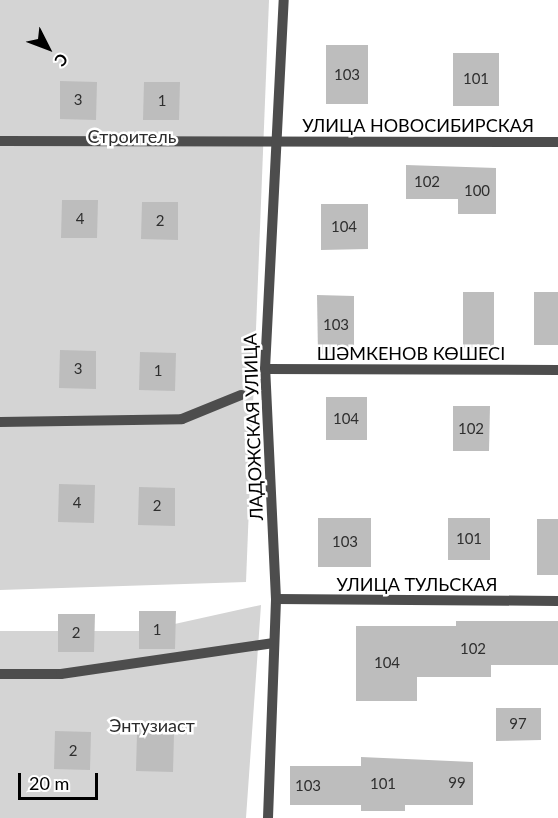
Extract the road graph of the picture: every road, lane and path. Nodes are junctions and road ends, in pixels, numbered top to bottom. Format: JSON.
{"nodes":[{"id":1,"x":284,"y":0,"type":"edge"},
{"id":2,"x":277,"y":140,"type":"junction"},
{"id":3,"x":0,"y":141,"type":"edge"},
{"id":4,"x":558,"y":142,"type":"edge"},
{"id":5,"x":265,"y":369,"type":"junction"},
{"id":6,"x":558,"y":370,"type":"edge"},
{"id":7,"x":241,"y":395,"type":"dead end"},
{"id":8,"x":0,"y":422,"type":"edge"},
{"id":9,"x":276,"y":599,"type":"junction"},
{"id":10,"x":558,"y":601,"type":"edge"},
{"id":11,"x":274,"y":643,"type":"junction"},
{"id":12,"x":0,"y":674,"type":"edge"},
{"id":13,"x":268,"y":818,"type":"edge"}],
"edges":[{"from":1,"to":2,"type":"street","name":"ЛАДОЖСКАЯ УЛИЦА"},
{"from":2,"to":3,"type":"street","name":"УЛИЦА НОВОСИБИРСКАЯ"},
{"from":2,"to":4,"type":"street","name":"УЛИЦА НОВОСИБИРСКАЯ"},
{"from":2,"to":5,"type":"street","name":"ЛАДОЖСКАЯ УЛИЦА"},
{"from":5,"to":6,"type":"street","name":"ШӘМКЕНОВ КӨШЕСІ"},
{"from":5,"to":9,"type":"street","name":"ЛАДОЖСКАЯ УЛИЦА"},
{"from":7,"to":8,"type":"street"},
{"from":9,"to":10,"type":"street","name":"УЛИЦА ТУЛЬСКАЯ"},
{"from":9,"to":11,"type":"street","name":"ЛАДОЖСКАЯ УЛИЦА"},
{"from":11,"to":12,"type":"street"},
{"from":11,"to":13,"type":"street","name":"ЛАДОЖСКАЯ УЛИЦА"}]}
